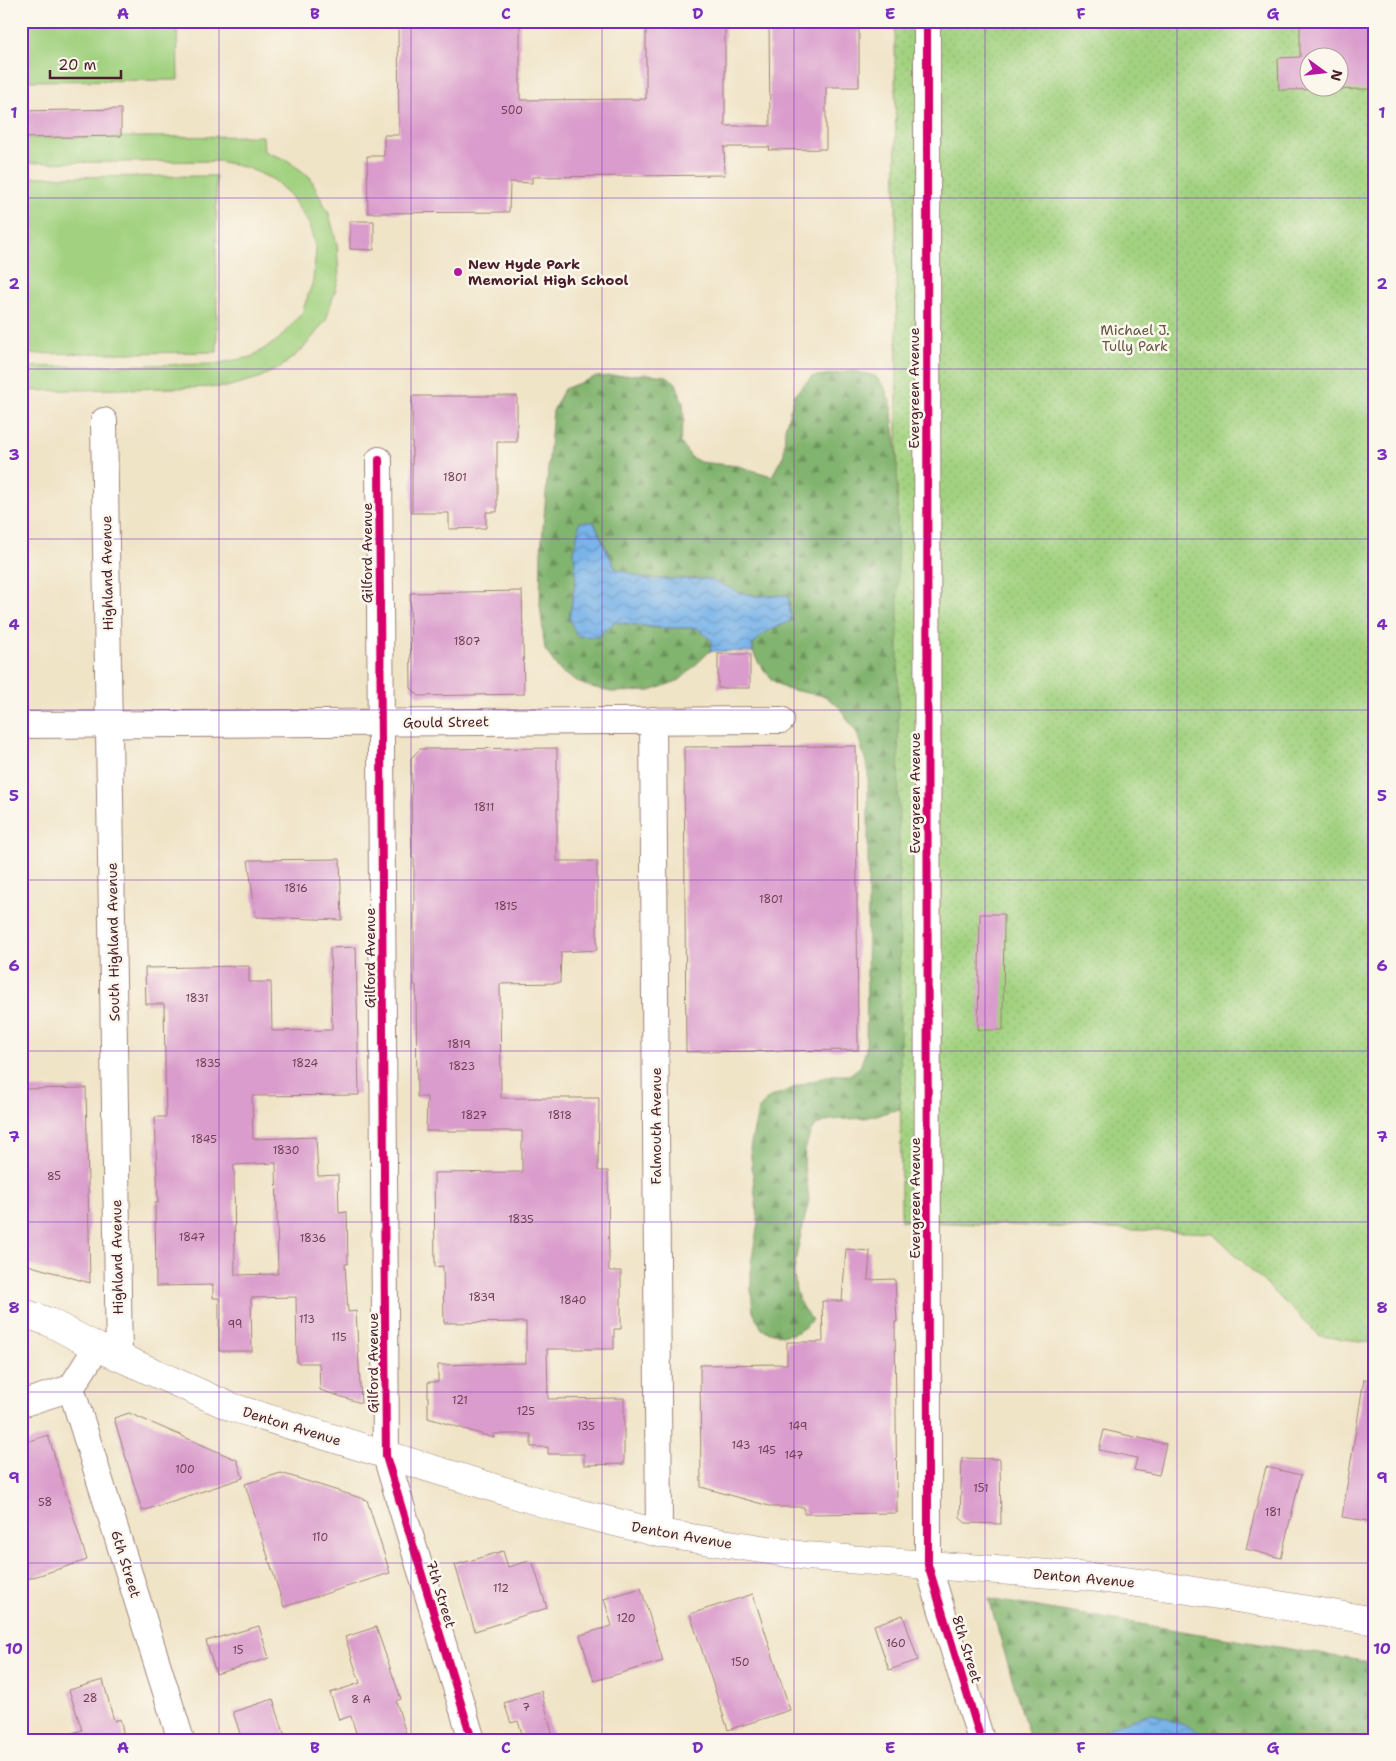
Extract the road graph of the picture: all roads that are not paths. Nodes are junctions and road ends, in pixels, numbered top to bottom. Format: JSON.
{"nodes":[{"id":1,"x":926,"y":21,"type":"edge"},
{"id":2,"x":104,"y":422,"type":"dead end"},
{"id":3,"x":379,"y":460,"type":"dead end"},
{"id":4,"x":652,"y":720,"type":"junction"},
{"id":5,"x":781,"y":720,"type":"dead end"},
{"id":6,"x":381,"y":723,"type":"junction"},
{"id":7,"x":21,"y":725,"type":"edge"},
{"id":8,"x":110,"y":725,"type":"junction"},
{"id":9,"x":116,"y":1158,"type":"joint"},
{"id":10,"x":21,"y":1312,"type":"edge"},
{"id":11,"x":108,"y":1352,"type":"junction"},
{"id":12,"x":71,"y":1388,"type":"junction"},
{"id":13,"x":21,"y":1404,"type":"edge"},
{"id":14,"x":386,"y":1456,"type":"junction"},
{"id":15,"x":659,"y":1533,"type":"junction"},
{"id":16,"x":928,"y":1565,"type":"junction"},
{"id":17,"x":1375,"y":1620,"type":"edge"},
{"id":18,"x":181,"y":1740,"type":"edge"},
{"id":19,"x":472,"y":1740,"type":"edge"},
{"id":20,"x":981,"y":1740,"type":"edge"}],
"edges":[{"from":1,"to":16,"type":"street","name":"Evergreen Avenue"},
{"from":2,"to":8,"type":"street","name":"Highland Avenue"},
{"from":3,"to":6,"type":"street","name":"Gilford Avenue"},
{"from":4,"to":5,"type":"street","name":"Gould Street"},
{"from":4,"to":6,"type":"street","name":"Gould Street"},
{"from":4,"to":15,"type":"street","name":"Falmouth Avenue"},
{"from":6,"to":8,"type":"street","name":"Gould Street"},
{"from":6,"to":14,"type":"street","name":"Gilford Avenue"},
{"from":7,"to":8,"type":"street","name":"Gould Street"},
{"from":8,"to":9,"type":"street","name":"South Highland Avenue"},
{"from":9,"to":11,"type":"street","name":"Highland Avenue"},
{"from":10,"to":11,"type":"main road","name":"Denton Avenue"},
{"from":11,"to":12,"type":"street"},
{"from":11,"to":14,"type":"main road","name":"Denton Avenue"},
{"from":12,"to":13,"type":"street"},
{"from":12,"to":18,"type":"street","name":"6th Street"},
{"from":14,"to":15,"type":"main road","name":"Denton Avenue"},
{"from":14,"to":19,"type":"street","name":"7th Street"},
{"from":15,"to":16,"type":"main road","name":"Denton Avenue"},
{"from":16,"to":17,"type":"main road","name":"Denton Avenue"},
{"from":16,"to":20,"type":"street","name":"8th Street"}]}
